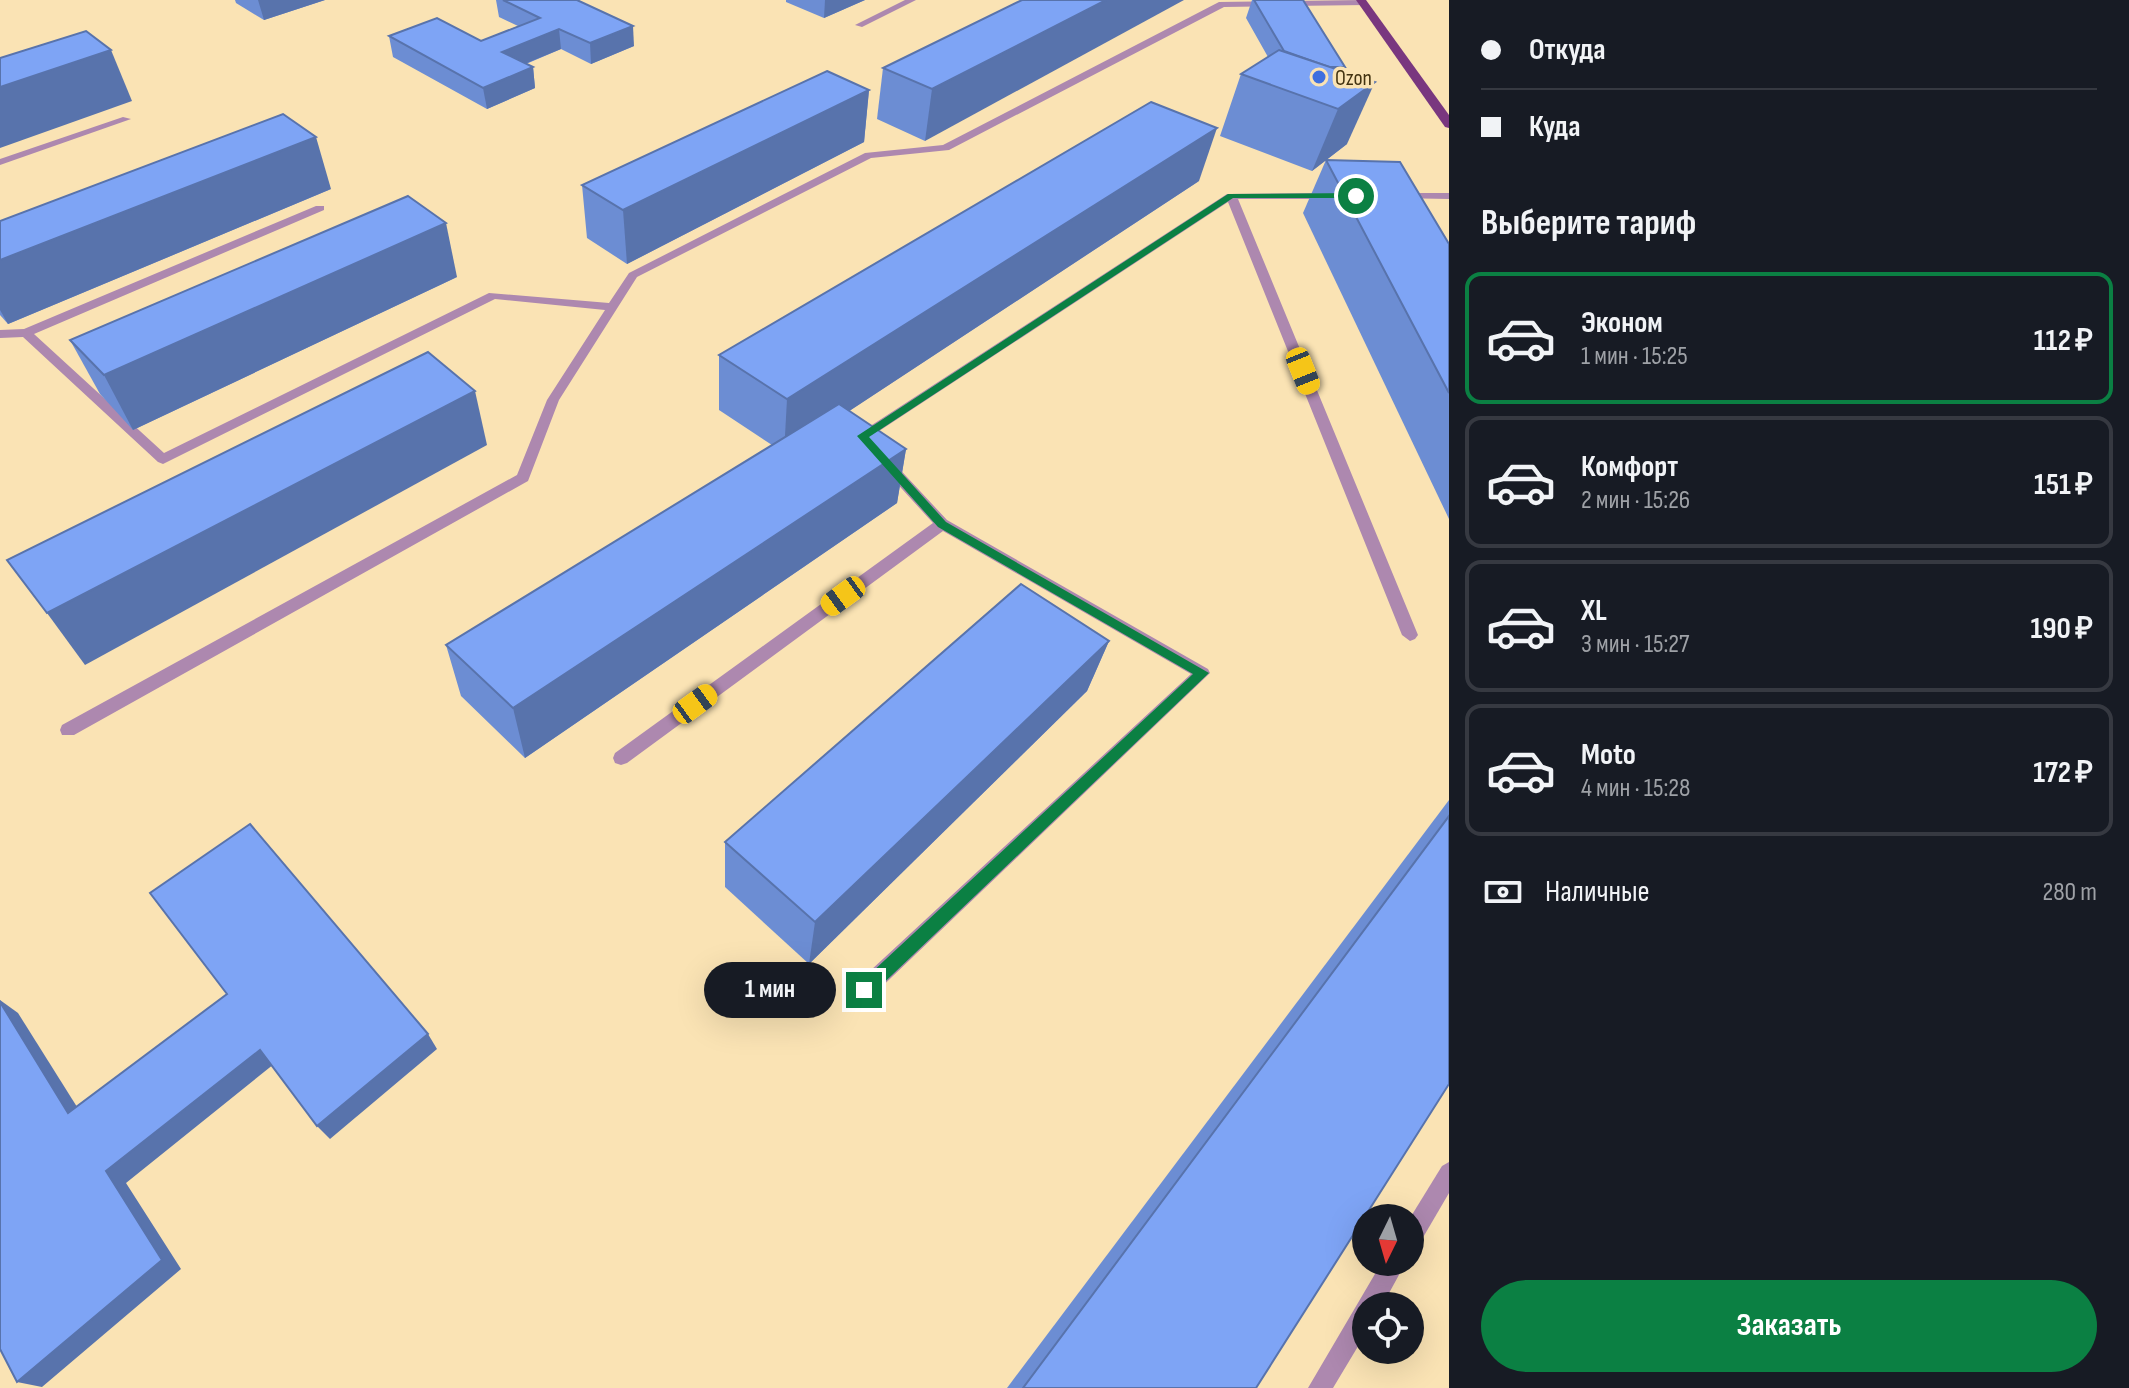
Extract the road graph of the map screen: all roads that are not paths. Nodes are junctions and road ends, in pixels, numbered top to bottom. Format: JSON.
{"nodes":[{"id":1,"x":912,"y":0,"type":"edge"},
{"id":2,"x":1362,"y":2,"type":"edge"},
{"id":3,"x":859,"y":25,"type":"dead end"},
{"id":4,"x":126,"y":119,"type":"dead end"},
{"id":5,"x":1449,"y":124,"type":"edge"},
{"id":6,"x":0,"y":162,"type":"edge"},
{"id":7,"x":1231,"y":196,"type":"junction"},
{"id":8,"x":1340,"y":196,"type":"edge"},
{"id":9,"x":1387,"y":196,"type":"edge"},
{"id":10,"x":1449,"y":196,"type":"edge"},
{"id":11,"x":320,"y":208,"type":"dead end"},
{"id":12,"x":612,"y":307,"type":"junction"},
{"id":13,"x":26,"y":333,"type":"junction"},
{"id":14,"x":0,"y":334,"type":"edge"},
{"id":15,"x":942,"y":524,"type":"junction"},
{"id":16,"x":1410,"y":635,"type":"dead end"},
{"id":17,"x":68,"y":730,"type":"dead end"},
{"id":18,"x":621,"y":758,"type":"dead end"},
{"id":19,"x":864,"y":990,"type":"dead end"},
{"id":20,"x":1449,"y":1173,"type":"edge"},
{"id":21,"x":1424,"y":1215,"type":"edge"},
{"id":22,"x":1352,"y":1334,"type":"edge"},
{"id":23,"x":1320,"y":1388,"type":"edge"}],
"edges":[{"from":1,"to":3,"type":"lane"},
{"from":2,"to":5,"type":"main road"},
{"from":2,"to":12,"type":"lane"},
{"from":4,"to":6,"type":"lane"},
{"from":7,"to":8,"type":"lane"},
{"from":7,"to":15,"type":"lane"},
{"from":7,"to":16,"type":"lane"},
{"from":9,"to":10,"type":"lane"},
{"from":11,"to":13,"type":"lane"},
{"from":12,"to":13,"type":"lane"},
{"from":12,"to":17,"type":"lane"},
{"from":13,"to":14,"type":"lane"},
{"from":15,"to":18,"type":"lane"},
{"from":15,"to":19,"type":"lane"},
{"from":20,"to":21,"type":"lane"},
{"from":22,"to":23,"type":"lane"}]}
